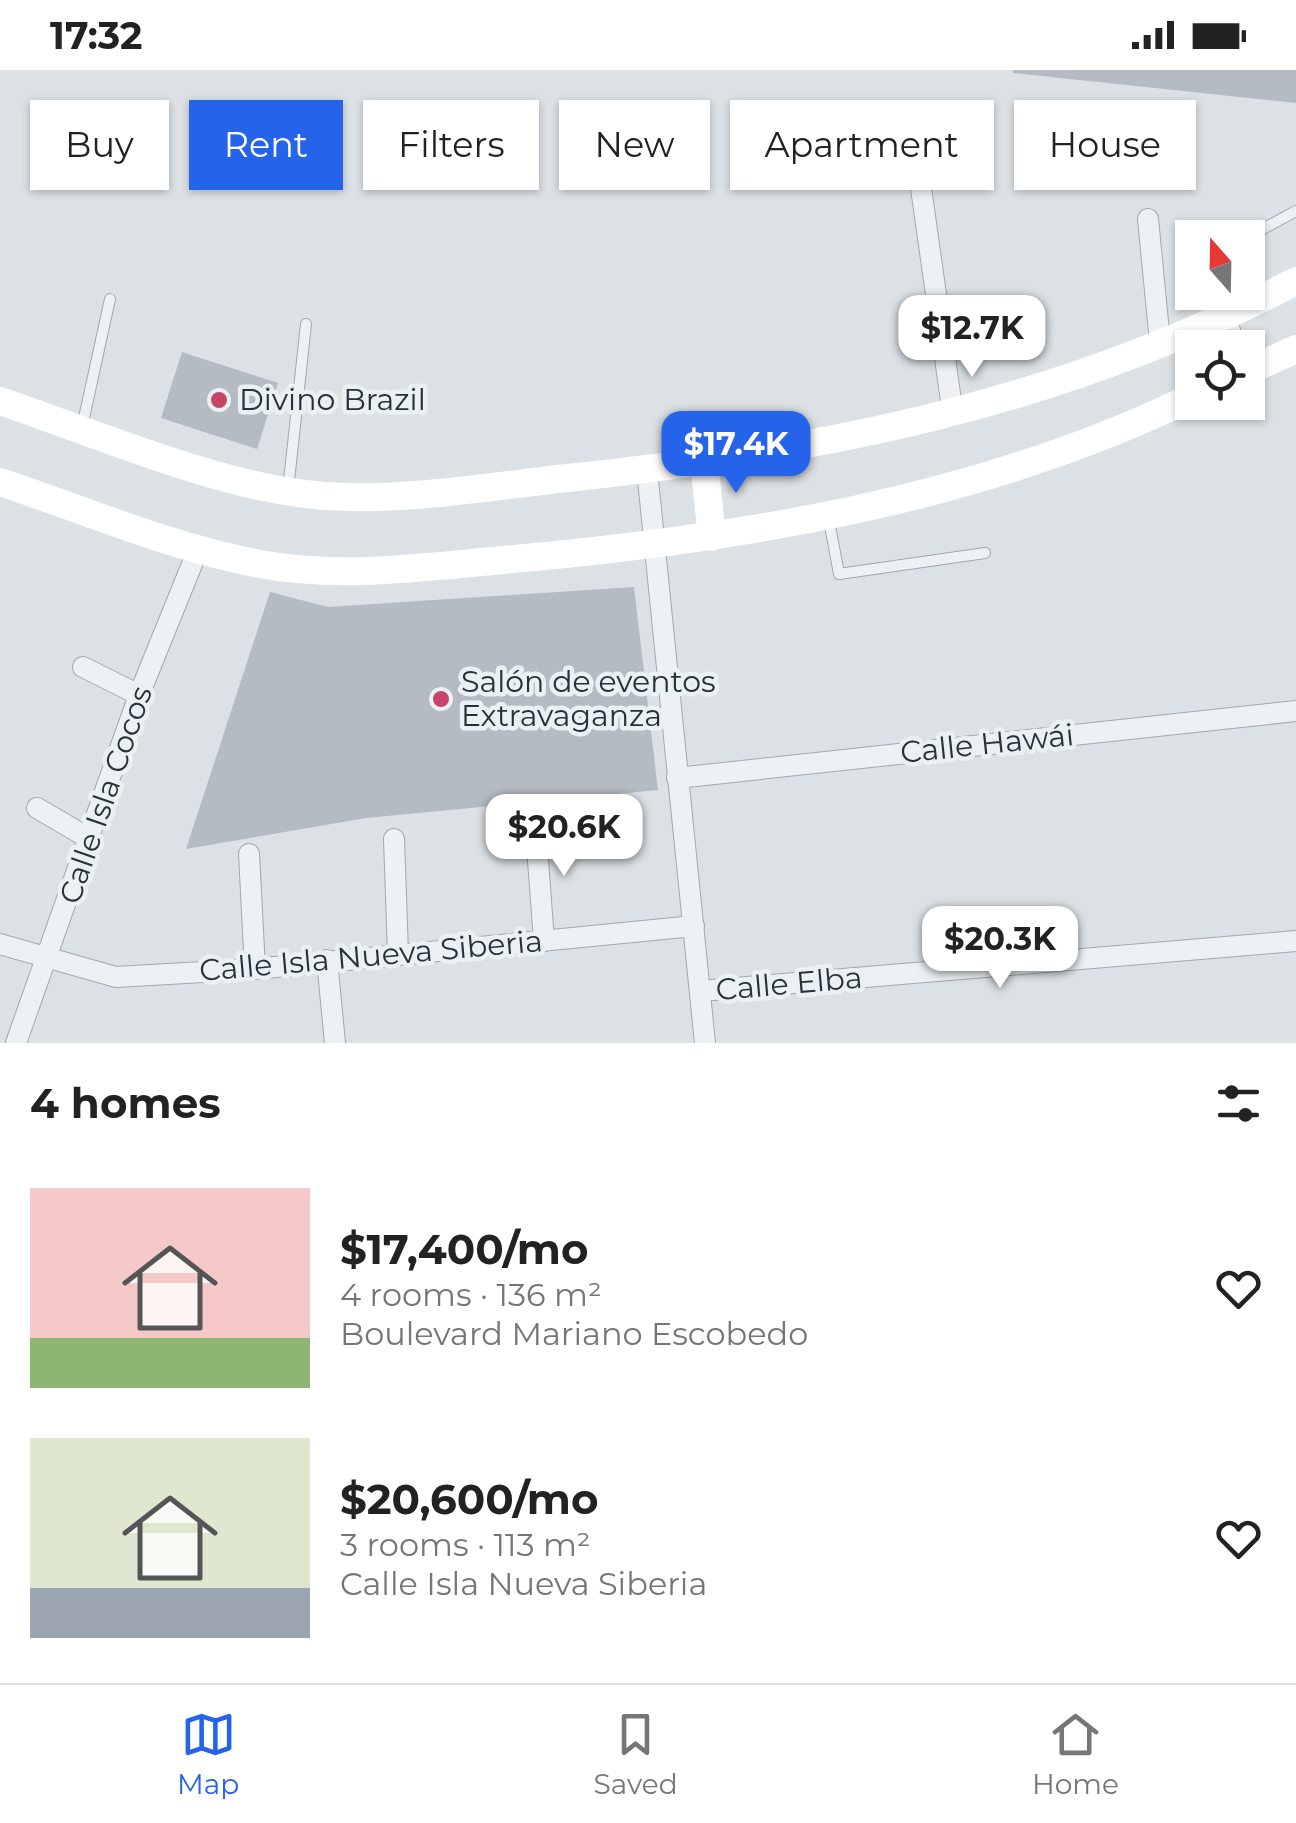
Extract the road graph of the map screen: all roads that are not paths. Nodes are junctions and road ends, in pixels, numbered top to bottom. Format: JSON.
{"nodes":[{"id":1,"x":921,"y":190,"type":"edge"},
{"id":2,"x":1296,"y":211,"type":"edge"},
{"id":3,"x":1148,"y":219,"type":"dead end"},
{"id":4,"x":1265,"y":228,"type":"edge"},
{"id":5,"x":1296,"y":281,"type":"edge"},
{"id":6,"x":1265,"y":292,"type":"edge"},
{"id":7,"x":110,"y":299,"type":"dead end"},
{"id":8,"x":1222,"y":310,"type":"edge"},
{"id":9,"x":306,"y":324,"type":"dead end"},
{"id":10,"x":1160,"y":342,"type":"junction"},
{"id":11,"x":1296,"y":349,"type":"edge"},
{"id":12,"x":1265,"y":363,"type":"edge"},
{"id":13,"x":0,"y":402,"type":"edge"},
{"id":14,"x":1175,"y":404,"type":"edge"},
{"id":15,"x":953,"y":416,"type":"junction"},
{"id":16,"x":82,"y":428,"type":"junction"},
{"id":17,"x":704,"y":461,"type":"junction"},
{"id":18,"x":647,"y":470,"type":"junction"},
{"id":19,"x":0,"y":482,"type":"edge"},
{"id":20,"x":288,"y":491,"type":"junction"},
{"id":21,"x":828,"y":514,"type":"junction"},
{"id":22,"x":712,"y":537,"type":"junction"},
{"id":23,"x":654,"y":546,"type":"junction"},
{"id":24,"x":199,"y":547,"type":"junction"},
{"id":25,"x":985,"y":553,"type":"dead end"},
{"id":26,"x":83,"y":667,"type":"dead end"},
{"id":27,"x":140,"y":695,"type":"junction"},
{"id":28,"x":1296,"y":711,"type":"edge"},
{"id":29,"x":677,"y":778,"type":"junction"},
{"id":30,"x":37,"y":808,"type":"dead end"},
{"id":31,"x":535,"y":820,"type":"dead end"},
{"id":32,"x":90,"y":839,"type":"junction"},
{"id":33,"x":394,"y":839,"type":"dead end"},
{"id":34,"x":249,"y":854,"type":"dead end"},
{"id":35,"x":694,"y":926,"type":"junction"},
{"id":36,"x":544,"y":940,"type":"junction"},
{"id":37,"x":1296,"y":941,"type":"edge"},
{"id":38,"x":0,"y":944,"type":"edge"},
{"id":39,"x":398,"y":954,"type":"junction"},
{"id":40,"x":50,"y":958,"type":"junction"},
{"id":41,"x":326,"y":960,"type":"junction"},
{"id":42,"x":255,"y":968,"type":"junction"},
{"id":43,"x":700,"y":991,"type":"junction"},
{"id":44,"x":16,"y":1043,"type":"edge"},
{"id":45,"x":335,"y":1043,"type":"edge"},
{"id":46,"x":705,"y":1043,"type":"edge"}],
"edges":[{"from":1,"to":15,"type":"street"},
{"from":2,"to":4,"type":"lane"},
{"from":3,"to":10,"type":"street"},
{"from":5,"to":6,"type":"street"},
{"from":7,"to":16,"type":"lane"},
{"from":8,"to":10,"type":"street"},
{"from":9,"to":20,"type":"lane"},
{"from":10,"to":15,"type":"street"},
{"from":11,"to":12,"type":"street"},
{"from":13,"to":16,"type":"street"},
{"from":14,"to":21,"type":"street"},
{"from":15,"to":17,"type":"street"},
{"from":16,"to":20,"type":"street"},
{"from":17,"to":18,"type":"street"},
{"from":17,"to":22,"type":"street"},
{"from":18,"to":20,"type":"street"},
{"from":18,"to":23,"type":"street"},
{"from":19,"to":24,"type":"street"},
{"from":21,"to":22,"type":"street"},
{"from":21,"to":25,"type":"lane"},
{"from":22,"to":23,"type":"street"},
{"from":23,"to":24,"type":"street"},
{"from":23,"to":29,"type":"street"},
{"from":24,"to":27,"type":"street","name":"Calle Isla Cocos"},
{"from":26,"to":27,"type":"street"},
{"from":27,"to":32,"type":"street","name":"Calle Isla Cocos"},
{"from":28,"to":29,"type":"street","name":"Calle Hawái"},
{"from":29,"to":35,"type":"street"},
{"from":30,"to":32,"type":"street"},
{"from":31,"to":36,"type":"street"},
{"from":32,"to":40,"type":"street","name":"Calle Isla Cocos"},
{"from":33,"to":39,"type":"street"},
{"from":34,"to":42,"type":"street"},
{"from":35,"to":36,"type":"street","name":"Calle Isla Nueva Siberia"},
{"from":35,"to":43,"type":"street"},
{"from":36,"to":39,"type":"street","name":"Calle Isla Nueva Siberia"},
{"from":37,"to":43,"type":"street","name":"Calle Elba"},
{"from":38,"to":40,"type":"street","name":"Calle Isla Nueva Siberia"},
{"from":39,"to":41,"type":"street","name":"Calle Isla Nueva Siberia"},
{"from":40,"to":42,"type":"street","name":"Calle Isla Nueva Siberia"},
{"from":40,"to":44,"type":"street","name":"Calle Isla Cocos"},
{"from":41,"to":42,"type":"street","name":"Calle Isla Nueva Siberia"},
{"from":41,"to":45,"type":"street"},
{"from":43,"to":46,"type":"street"}]}
